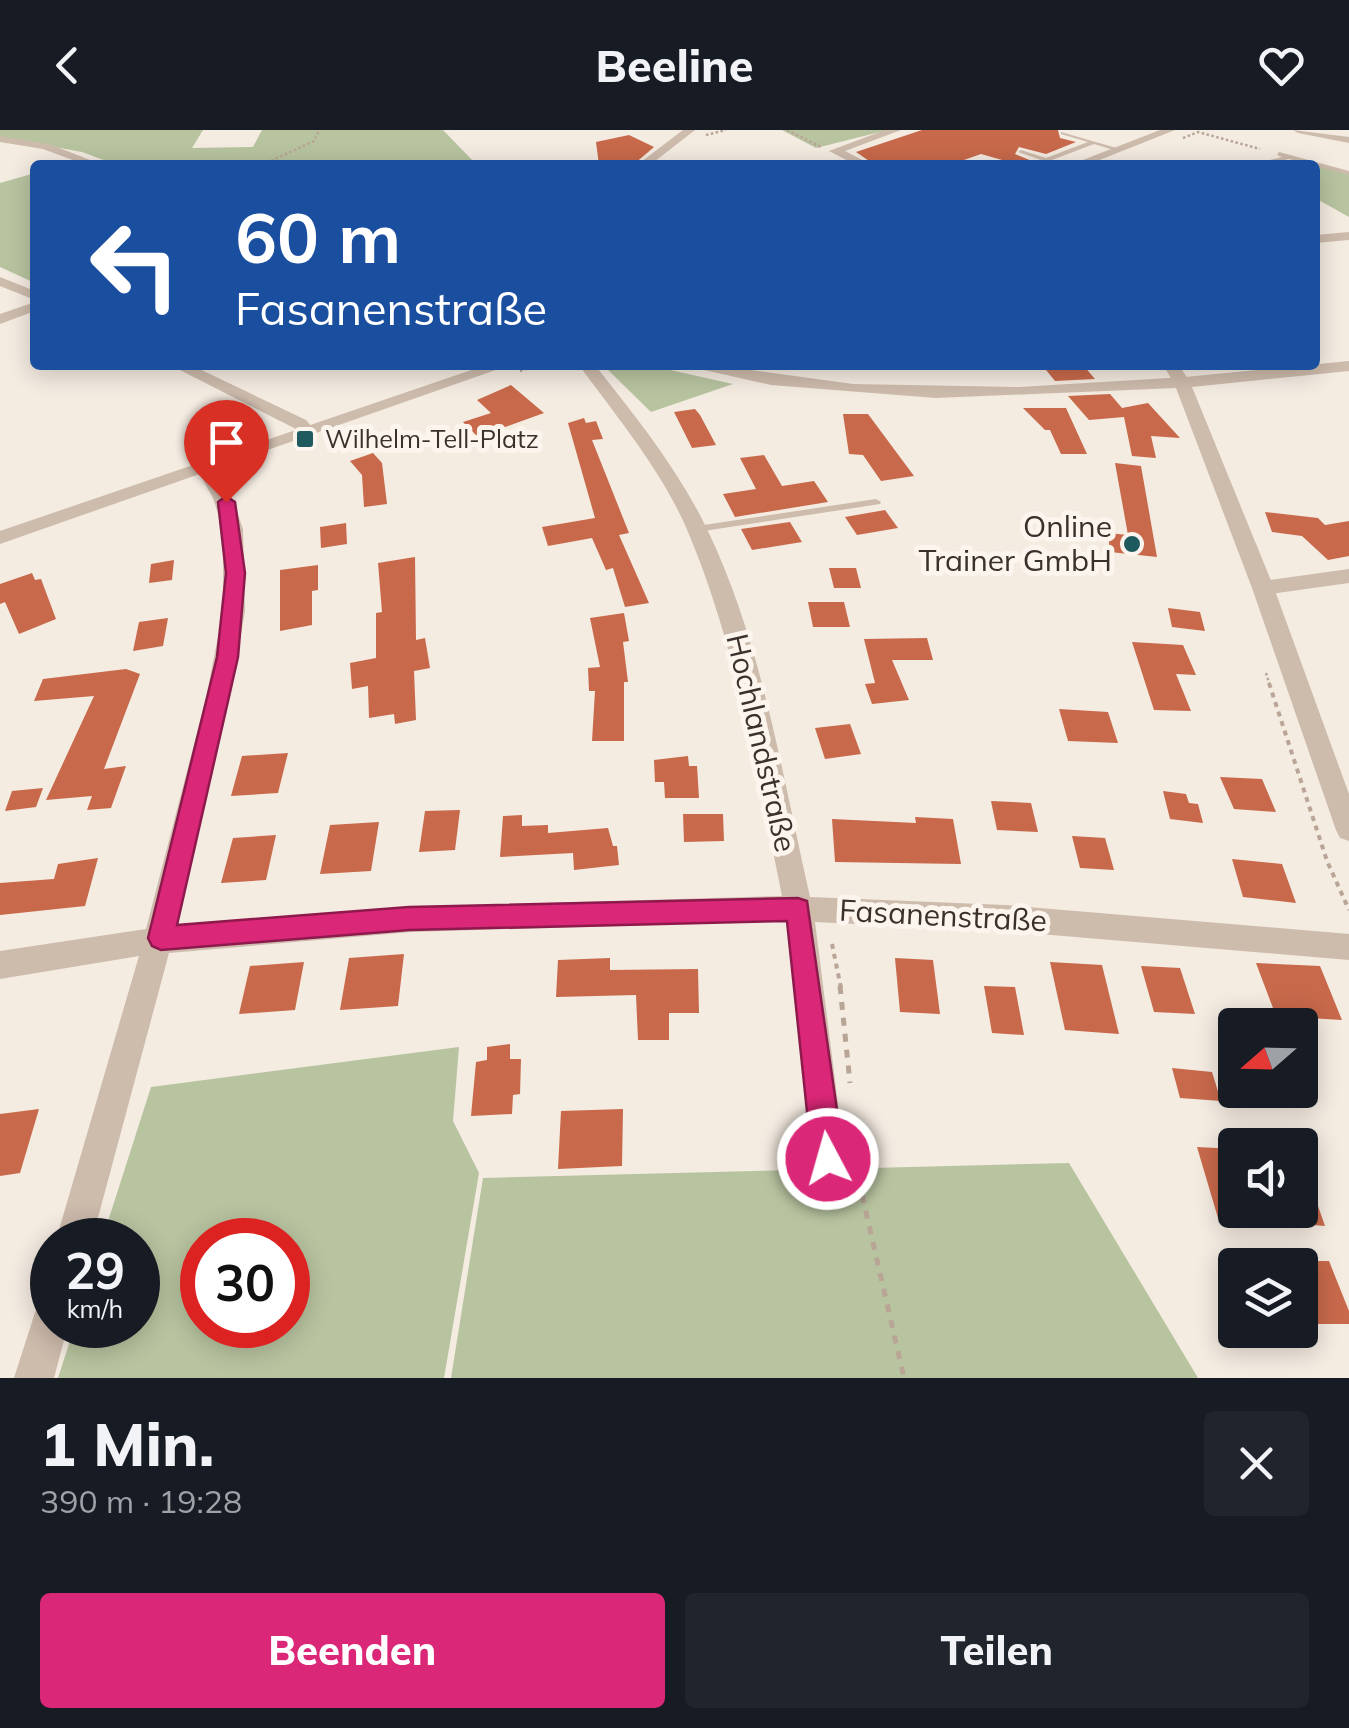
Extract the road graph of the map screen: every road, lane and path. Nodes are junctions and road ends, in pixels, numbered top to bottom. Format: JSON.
{"nodes":[{"id":1,"x":320,"y":130,"type":"edge"},
{"id":2,"x":690,"y":130,"type":"edge"},
{"id":3,"x":711,"y":130,"type":"edge"},
{"id":4,"x":787,"y":130,"type":"edge"},
{"id":5,"x":896,"y":130,"type":"edge"},
{"id":6,"x":1298,"y":130,"type":"edge"},
{"id":7,"x":1162,"y":131,"type":"edge"},
{"id":8,"x":716,"y":132,"type":"edge"},
{"id":9,"x":1198,"y":132,"type":"edge"},
{"id":10,"x":1063,"y":133,"type":"dead end"},
{"id":11,"x":0,"y":139,"type":"edge"},
{"id":12,"x":1349,"y":140,"type":"edge"},
{"id":13,"x":1094,"y":142,"type":"junction"},
{"id":14,"x":835,"y":151,"type":"junction"},
{"id":15,"x":1021,"y":152,"type":"dead end"},
{"id":16,"x":1279,"y":154,"type":"joint"},
{"id":17,"x":1118,"y":156,"type":"edge"},
{"id":18,"x":1292,"y":158,"type":"junction"},
{"id":19,"x":83,"y":160,"type":"edge"},
{"id":20,"x":273,"y":160,"type":"edge"},
{"id":21,"x":648,"y":160,"type":"edge"},
{"id":22,"x":855,"y":160,"type":"edge"},
{"id":23,"x":1046,"y":160,"type":"joint"},
{"id":24,"x":1090,"y":160,"type":"edge"},
{"id":25,"x":1281,"y":160,"type":"edge"},
{"id":26,"x":1300,"y":160,"type":"edge"},
{"id":27,"x":1320,"y":165,"type":"edge"},
{"id":28,"x":1349,"y":173,"type":"edge"},
{"id":29,"x":1349,"y":236,"type":"edge"},
{"id":30,"x":1320,"y":239,"type":"edge"},
{"id":31,"x":0,"y":280,"type":"edge"},
{"id":32,"x":30,"y":294,"type":"edge"},
{"id":33,"x":30,"y":308,"type":"edge"},
{"id":34,"x":0,"y":318,"type":"edge"},
{"id":35,"x":1349,"y":366,"type":"edge"},
{"id":36,"x":1320,"y":367,"type":"edge"},
{"id":37,"x":188,"y":370,"type":"edge"},
{"id":38,"x":488,"y":370,"type":"edge"},
{"id":39,"x":591,"y":370,"type":"edge"},
{"id":40,"x":718,"y":370,"type":"edge"},
{"id":41,"x":1263,"y":370,"type":"edge"},
{"id":42,"x":1177,"y":374,"type":"edge"},
{"id":43,"x":308,"y":432,"type":"junction"},
{"id":44,"x":205,"y":468,"type":"junction"},
{"id":45,"x":876,"y":502,"type":"dead end"},
{"id":46,"x":697,"y":529,"type":"junction"},
{"id":47,"x":0,"y":538,"type":"edge"},
{"id":48,"x":1349,"y":576,"type":"edge"},
{"id":49,"x":1263,"y":588,"type":"junction"},
{"id":50,"x":1349,"y":830,"type":"edge"},
{"id":51,"x":798,"y":909,"type":"junction"},
{"id":52,"x":161,"y":938,"type":"junction"},
{"id":53,"x":1349,"y":947,"type":"edge"},
{"id":54,"x":0,"y":965,"type":"edge"},
{"id":55,"x":825,"y":1126,"type":"junction"},
{"id":56,"x":828,"y":1159,"type":"dead end"},
{"id":57,"x":80,"y":1218,"type":"edge"},
{"id":58,"x":42,"y":1348,"type":"edge"},
{"id":59,"x":34,"y":1378,"type":"edge"},
{"id":60,"x":904,"y":1378,"type":"edge"}],
"edges":[{"from":1,"to":20,"type":"path"},
{"from":2,"to":21,"type":"street"},
{"from":3,"to":8,"type":"path"},
{"from":4,"to":14,"type":"path"},
{"from":5,"to":14,"type":"street"},
{"from":6,"to":12,"type":"street"},
{"from":7,"to":17,"type":"street"},
{"from":9,"to":16,"type":"path"},
{"from":10,"to":13,"type":"lane"},
{"from":11,"to":19,"type":"street"},
{"from":13,"to":17,"type":"lane"},
{"from":13,"to":23,"type":"lane"},
{"from":14,"to":22,"type":"street"},
{"from":15,"to":23,"type":"lane"},
{"from":16,"to":18,"type":"lane"},
{"from":17,"to":24,"type":"street"},
{"from":18,"to":25,"type":"lane"},
{"from":18,"to":26,"type":"lane"},
{"from":27,"to":28,"type":"lane"},
{"from":29,"to":30,"type":"street"},
{"from":31,"to":32,"type":"street"},
{"from":33,"to":34,"type":"street"},
{"from":35,"to":36,"type":"street"},
{"from":37,"to":43,"type":"street"},
{"from":38,"to":43,"type":"street"},
{"from":39,"to":46,"type":"street","name":"Hochlandstraße"},
{"from":40,"to":42,"type":"street"},
{"from":41,"to":42,"type":"street"},
{"from":42,"to":49,"type":"street"},
{"from":43,"to":44,"type":"street"},
{"from":44,"to":47,"type":"street"},
{"from":44,"to":52,"type":"street"},
{"from":45,"to":46,"type":"lane"},
{"from":46,"to":51,"type":"street","name":"Hochlandstraße"},
{"from":48,"to":49,"type":"street"},
{"from":49,"to":50,"type":"street"},
{"from":51,"to":52,"type":"street","name":"Fasanenstraße"},
{"from":51,"to":53,"type":"street","name":"Fasanenstraße"},
{"from":51,"to":55,"type":"street","name":"Hochlandstraße"},
{"from":52,"to":54,"type":"street","name":"Fasanenstraße"},
{"from":52,"to":57,"type":"street"},
{"from":55,"to":56,"type":"street","name":"Hochlandstraße"},
{"from":55,"to":60,"type":"path"},
{"from":58,"to":59,"type":"street"}]}
